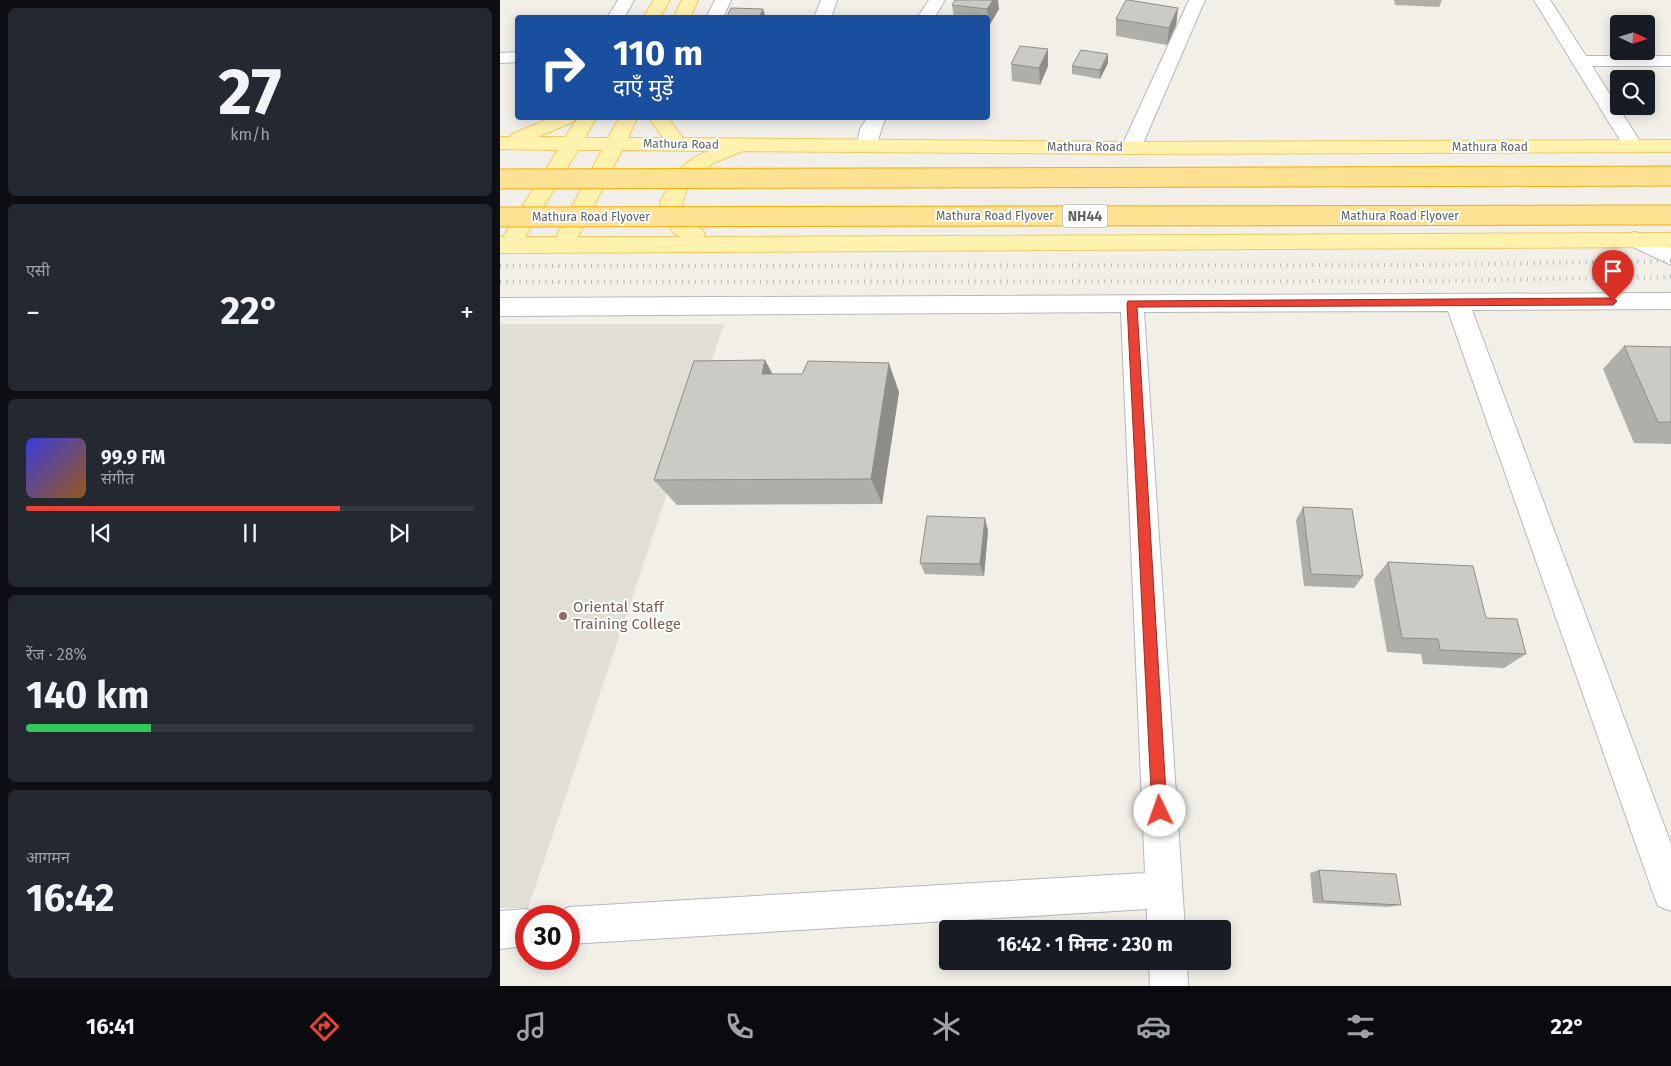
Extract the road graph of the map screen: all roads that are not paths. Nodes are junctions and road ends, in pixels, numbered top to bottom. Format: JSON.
{"nodes":[{"id":1,"x":626,"y":0,"type":"edge"},
{"id":2,"x":723,"y":0,"type":"edge"},
{"id":3,"x":829,"y":0,"type":"edge"},
{"id":4,"x":936,"y":0,"type":"edge"},
{"id":5,"x":1196,"y":0,"type":"edge"},
{"id":6,"x":1542,"y":0,"type":"edge"},
{"id":7,"x":617,"y":15,"type":"edge"},
{"id":8,"x":716,"y":15,"type":"edge"},
{"id":9,"x":823,"y":15,"type":"edge"},
{"id":10,"x":927,"y":15,"type":"edge"},
{"id":11,"x":500,"y":58,"type":"edge"},
{"id":12,"x":515,"y":58,"type":"edge"},
{"id":13,"x":1671,"y":61,"type":"edge"},
{"id":14,"x":1580,"y":62,"type":"junction"},
{"id":15,"x":561,"y":120,"type":"edge"},
{"id":16,"x":586,"y":120,"type":"edge"},
{"id":17,"x":627,"y":120,"type":"edge"},
{"id":18,"x":659,"y":120,"type":"edge"},
{"id":19,"x":875,"y":120,"type":"edge"},
{"id":20,"x":503,"y":143,"type":"edge"},
{"id":21,"x":571,"y":143,"type":"junction"},
{"id":22,"x":615,"y":143,"type":"junction"},
{"id":23,"x":677,"y":144,"type":"junction"},
{"id":24,"x":742,"y":145,"type":"junction"},
{"id":25,"x":867,"y":146,"type":"junction"},
{"id":26,"x":1633,"y":146,"type":"junction"},
{"id":27,"x":1671,"y":146,"type":"edge"},
{"id":28,"x":1131,"y":148,"type":"junction"},
{"id":29,"x":1671,"y":176,"type":"edge"},
{"id":30,"x":500,"y":179,"type":"edge"},
{"id":31,"x":1671,"y":215,"type":"edge"},
{"id":32,"x":500,"y":217,"type":"edge"},
{"id":33,"x":1635,"y":240,"type":"junction"},
{"id":34,"x":1671,"y":240,"type":"edge"},
{"id":35,"x":714,"y":244,"type":"junction"},
{"id":36,"x":505,"y":245,"type":"edge"},
{"id":37,"x":563,"y":245,"type":"junction"},
{"id":38,"x":1671,"y":257,"type":"edge"},
{"id":39,"x":1671,"y":301,"type":"edge"},
{"id":40,"x":1457,"y":302,"type":"junction"},
{"id":41,"x":1132,"y":304,"type":"junction"},
{"id":42,"x":500,"y":307,"type":"edge"},
{"id":43,"x":1164,"y":890,"type":"junction"},
{"id":44,"x":1671,"y":893,"type":"edge"},
{"id":45,"x":1166,"y":920,"type":"edge"},
{"id":46,"x":580,"y":925,"type":"edge"},
{"id":47,"x":515,"y":929,"type":"edge"},
{"id":48,"x":500,"y":930,"type":"edge"},
{"id":49,"x":1168,"y":970,"type":"edge"},
{"id":50,"x":1169,"y":986,"type":"edge"}],
"edges":[{"from":1,"to":7,"type":"street"},
{"from":2,"to":8,"type":"street"},
{"from":3,"to":9,"type":"street"},
{"from":4,"to":10,"type":"street"},
{"from":5,"to":28,"type":"street"},
{"from":6,"to":14,"type":"street"},
{"from":11,"to":12,"type":"street"},
{"from":13,"to":14,"type":"street"},
{"from":14,"to":26,"type":"street"},
{"from":15,"to":20,"type":"main road"},
{"from":16,"to":21,"type":"main road"},
{"from":17,"to":22,"type":"main road"},
{"from":18,"to":23,"type":"main road"},
{"from":19,"to":25,"type":"street"},
{"from":20,"to":21,"type":"main road","name":"Mathura Road"},
{"from":21,"to":22,"type":"main road","name":"Mathura Road"},
{"from":21,"to":36,"type":"main road"},
{"from":22,"to":23,"type":"main road","name":"Mathura Road"},
{"from":22,"to":37,"type":"main road"},
{"from":23,"to":24,"type":"main road","name":"Mathura Road"},
{"from":24,"to":25,"type":"main road","name":"Mathura Road"},
{"from":24,"to":35,"type":"main road"},
{"from":25,"to":28,"type":"main road","name":"Mathura Road"},
{"from":26,"to":27,"type":"main road","name":"Mathura Road"},
{"from":26,"to":28,"type":"main road","name":"Mathura Road"},
{"from":29,"to":30,"type":"highway","bridge":true},
{"from":31,"to":32,"type":"highway","name":"Mathura Road Flyover","number":"NH44","bridge":true},
{"from":33,"to":34,"type":"main road"},
{"from":33,"to":35,"type":"main road"},
{"from":33,"to":38,"type":"street"},
{"from":35,"to":37,"type":"main road"},
{"from":36,"to":37,"type":"main road"},
{"from":39,"to":40,"type":"street"},
{"from":40,"to":41,"type":"street"},
{"from":40,"to":44,"type":"street"},
{"from":41,"to":42,"type":"street"},
{"from":41,"to":43,"type":"street"},
{"from":43,"to":45,"type":"street"},
{"from":43,"to":46,"type":"street"},
{"from":47,"to":48,"type":"street"},
{"from":49,"to":50,"type":"street"}]}
